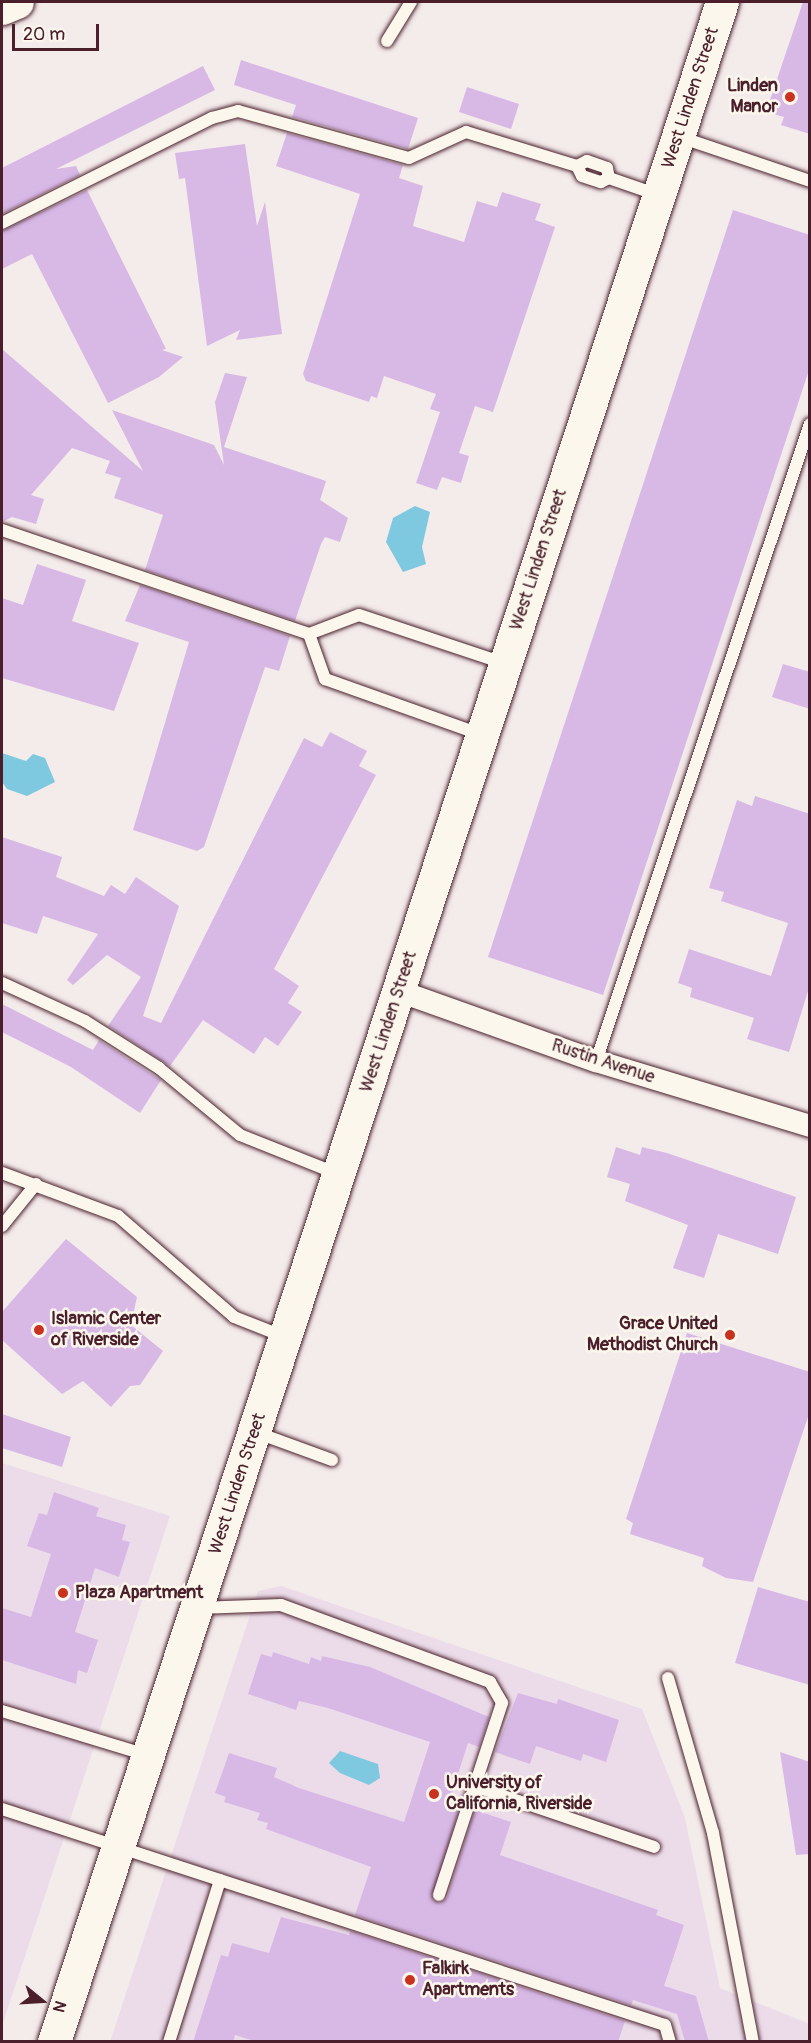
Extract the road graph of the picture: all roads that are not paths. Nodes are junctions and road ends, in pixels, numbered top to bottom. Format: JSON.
{"nodes":[{"id":1,"x":17,"y":2,"type":"edge"},
{"id":2,"x":411,"y":2,"type":"edge"},
{"id":3,"x":723,"y":2,"type":"edge"},
{"id":4,"x":2,"y":8,"type":"edge"},
{"id":5,"x":387,"y":41,"type":"dead end"},
{"id":6,"x":679,"y":136,"type":"junction"},
{"id":7,"x":810,"y":181,"type":"edge"},
{"id":8,"x":659,"y":195,"type":"junction"},
{"id":9,"x":2,"y":223,"type":"edge"},
{"id":10,"x":810,"y":424,"type":"edge"},
{"id":11,"x":2,"y":530,"type":"edge"},
{"id":12,"x":309,"y":634,"type":"junction"},
{"id":13,"x":505,"y":664,"type":"junction"},
{"id":14,"x":482,"y":735,"type":"junction"},
{"id":15,"x":2,"y":983,"type":"edge"},
{"id":16,"x":399,"y":991,"type":"junction"},
{"id":17,"x":596,"y":1061,"type":"junction"},
{"id":18,"x":810,"y":1126,"type":"edge"},
{"id":19,"x":2,"y":1173,"type":"edge"},
{"id":20,"x":339,"y":1174,"type":"junction"},
{"id":21,"x":36,"y":1184,"type":"junction"},
{"id":22,"x":2,"y":1226,"type":"edge"},
{"id":23,"x":286,"y":1337,"type":"junction"},
{"id":24,"x":255,"y":1432,"type":"junction"},
{"id":25,"x":332,"y":1460,"type":"dead end"},
{"id":26,"x":197,"y":1608,"type":"junction"},
{"id":27,"x":668,"y":1678,"type":"dead end"},
{"id":28,"x":2,"y":1711,"type":"edge"},
{"id":29,"x":149,"y":1755,"type":"junction"},
{"id":30,"x":474,"y":1786,"type":"junction"},
{"id":31,"x":2,"y":1809,"type":"edge"},
{"id":32,"x":654,"y":1847,"type":"dead end"},
{"id":33,"x":118,"y":1848,"type":"junction"},
{"id":34,"x":220,"y":1880,"type":"junction"},
{"id":35,"x":439,"y":1895,"type":"dead end"},
{"id":36,"x":54,"y":2042,"type":"edge"},
{"id":37,"x":169,"y":2042,"type":"edge"},
{"id":38,"x":670,"y":2042,"type":"edge"},
{"id":39,"x":753,"y":2042,"type":"edge"}],
"edges":[{"from":1,"to":4,"type":"main road"},
{"from":2,"to":5,"type":"lane"},
{"from":3,"to":6,"type":"main road","name":"West Linden Street"},
{"from":6,"to":7,"type":"lane"},
{"from":6,"to":8,"type":"main road","name":"West Linden Street"},
{"from":8,"to":9,"type":"lane"},
{"from":8,"to":13,"type":"main road","name":"West Linden Street"},
{"from":10,"to":17,"type":"lane"},
{"from":11,"to":12,"type":"lane"},
{"from":12,"to":13,"type":"lane"},
{"from":12,"to":14,"type":"lane"},
{"from":13,"to":14,"type":"main road","name":"West Linden Street"},
{"from":14,"to":16,"type":"main road","name":"West Linden Street"},
{"from":15,"to":20,"type":"lane"},
{"from":16,"to":17,"type":"street","name":"Rustin Avenue"},
{"from":16,"to":20,"type":"main road","name":"West Linden Street"},
{"from":17,"to":18,"type":"street","name":"Rustin Avenue"},
{"from":19,"to":21,"type":"lane"},
{"from":20,"to":23,"type":"main road","name":"West Linden Street"},
{"from":21,"to":22,"type":"lane"},
{"from":21,"to":23,"type":"lane"},
{"from":23,"to":24,"type":"main road","name":"West Linden Street"},
{"from":24,"to":25,"type":"lane"},
{"from":24,"to":26,"type":"main road","name":"West Linden Street"},
{"from":26,"to":29,"type":"main road","name":"West Linden Street"},
{"from":26,"to":30,"type":"lane"},
{"from":27,"to":39,"type":"lane"},
{"from":28,"to":29,"type":"lane"},
{"from":29,"to":33,"type":"main road","name":"West Linden Street"},
{"from":30,"to":32,"type":"lane"},
{"from":30,"to":35,"type":"lane"},
{"from":31,"to":33,"type":"lane"},
{"from":33,"to":34,"type":"lane"},
{"from":33,"to":36,"type":"main road","name":"West Linden Street"},
{"from":34,"to":37,"type":"lane"},
{"from":34,"to":38,"type":"lane"}]}
